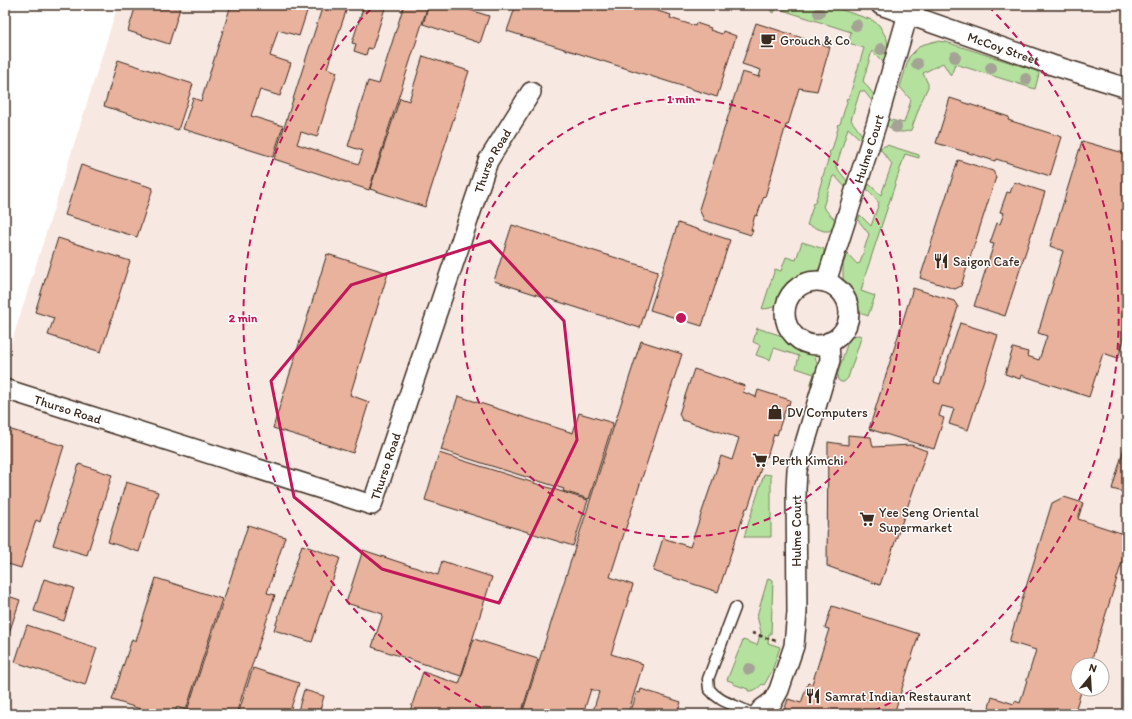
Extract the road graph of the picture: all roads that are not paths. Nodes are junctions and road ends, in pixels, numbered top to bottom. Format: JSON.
{"nodes":[{"id":1,"x":881,"y":5,"type":"edge"},
{"id":2,"x":908,"y":14,"type":"junction"},
{"id":3,"x":1127,"y":88,"type":"edge"},
{"id":4,"x":531,"y":92,"type":"dead end"},
{"id":5,"x":826,"y":282,"type":"junction"},
{"id":6,"x":829,"y":342,"type":"junction"},
{"id":7,"x":5,"y":389,"type":"edge"},
{"id":8,"x":735,"y":608,"type":"dead end"},
{"id":9,"x":752,"y":714,"type":"edge"},
{"id":10,"x":758,"y":714,"type":"edge"}],
"edges":[{"from":1,"to":2,"type":"street","name":"McCoy Street"},
{"from":2,"to":3,"type":"street","name":"McCoy Street"},
{"from":2,"to":5,"type":"street","name":"Hulme Court"},
{"from":4,"to":7,"type":"street","name":"Thurso Road"},
{"from":5,"to":6,"type":"street"},
{"from":5,"to":6,"type":"street"},
{"from":6,"to":10,"type":"street","name":"Hulme Court"},
{"from":8,"to":9,"type":"lane"}]}
